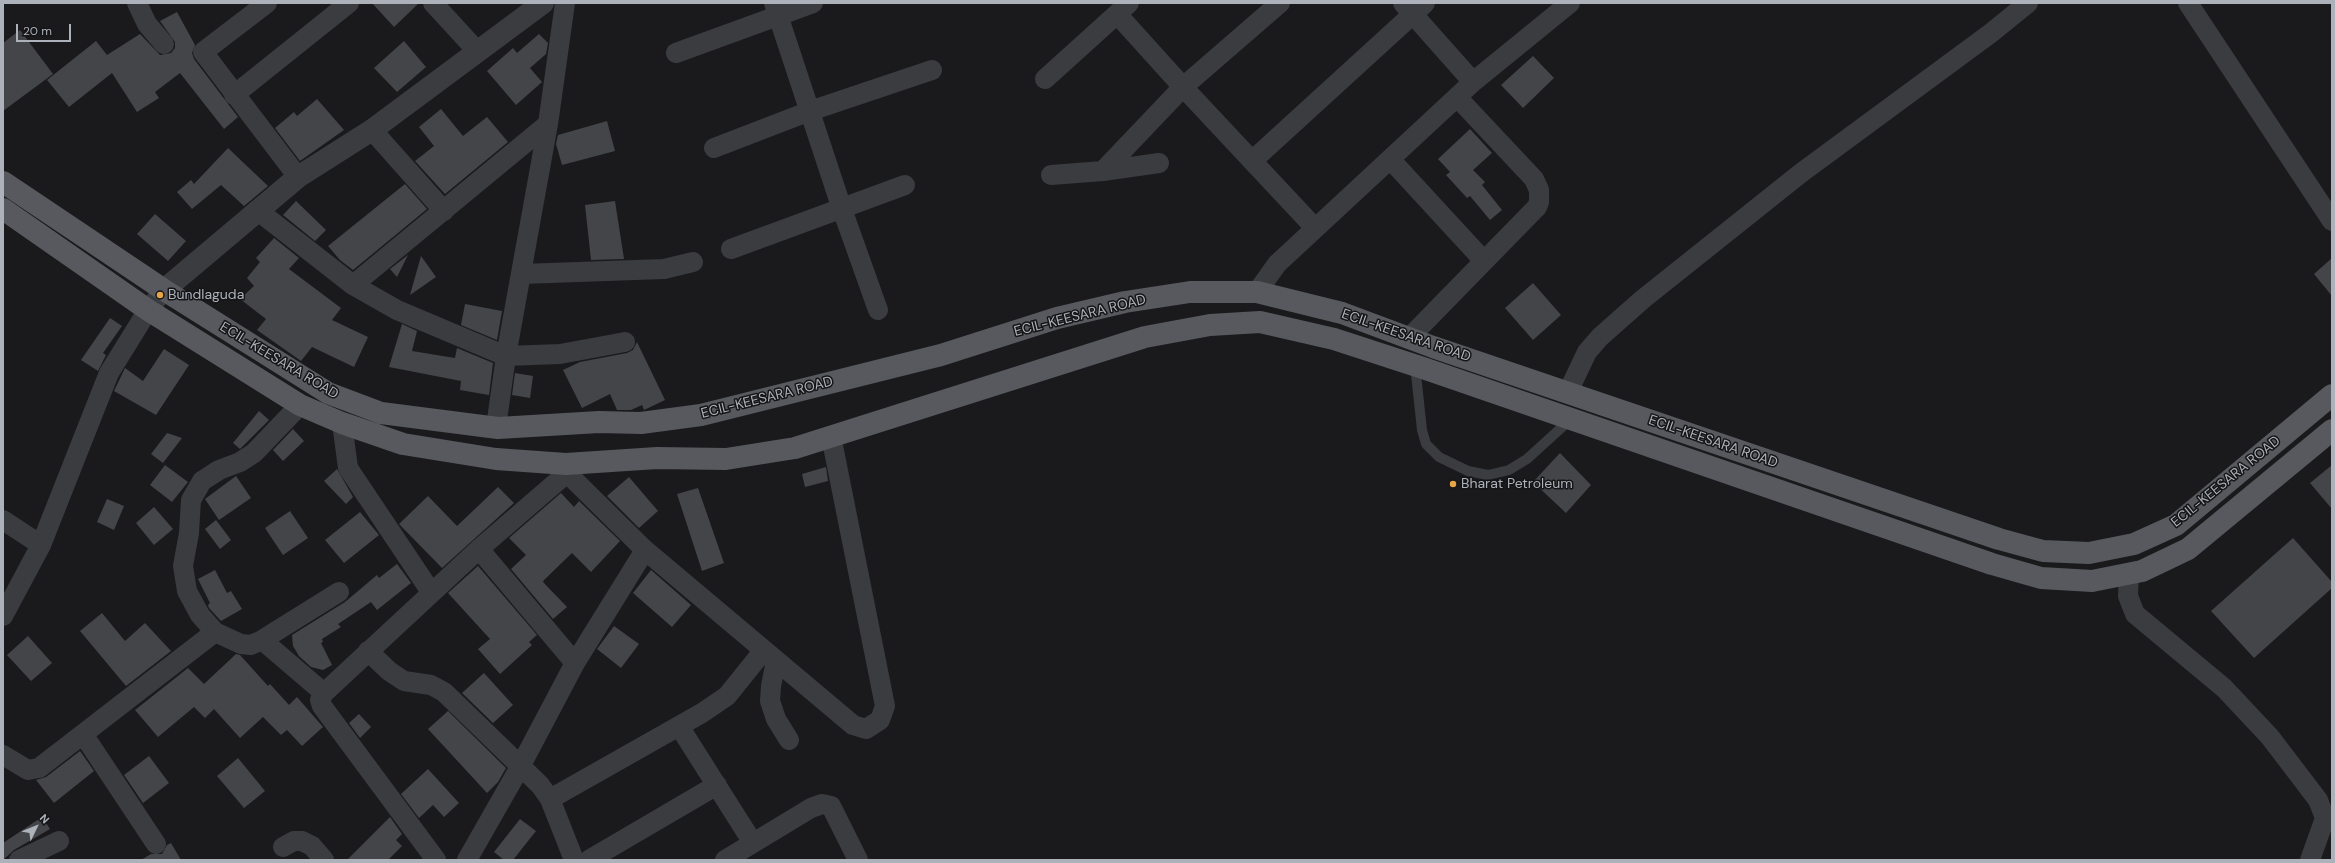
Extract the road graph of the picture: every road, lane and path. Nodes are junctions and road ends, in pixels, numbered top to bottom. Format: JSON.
{"nodes":[{"id":1,"x":137,"y":3,"type":"edge"},
{"id":2,"x":267,"y":3,"type":"edge"},
{"id":3,"x":349,"y":3,"type":"edge"},
{"id":4,"x":433,"y":3,"type":"edge"},
{"id":5,"x":543,"y":3,"type":"edge"},
{"id":6,"x":565,"y":3,"type":"edge"},
{"id":7,"x":813,"y":3,"type":"edge"},
{"id":8,"x":1280,"y":3,"type":"edge"},
{"id":9,"x":1570,"y":3,"type":"edge"},
{"id":10,"x":2028,"y":3,"type":"edge"},
{"id":11,"x":2192,"y":4,"type":"edge"},
{"id":12,"x":1413,"y":7,"type":"edge"},
{"id":13,"x":776,"y":9,"type":"edge"},
{"id":14,"x":1123,"y":9,"type":"edge"},
{"id":15,"x":164,"y":44,"type":"dead end"},
{"id":16,"x":478,"y":52,"type":"junction"},
{"id":17,"x":676,"y":53,"type":"dead end"},
{"id":18,"x":932,"y":70,"type":"dead end"},
{"id":19,"x":1045,"y":79,"type":"dead end"},
{"id":20,"x":1473,"y":82,"type":"junction"},
{"id":21,"x":1184,"y":87,"type":"junction"},
{"id":22,"x":234,"y":95,"type":"junction"},
{"id":23,"x":1457,"y":97,"type":"junction"},
{"id":24,"x":810,"y":111,"type":"junction"},
{"id":25,"x":548,"y":124,"type":"junction"},
{"id":26,"x":372,"y":130,"type":"junction"},
{"id":27,"x":714,"y":148,"type":"dead end"},
{"id":28,"x":1390,"y":159,"type":"junction"},
{"id":29,"x":1252,"y":161,"type":"junction"},
{"id":30,"x":1160,"y":163,"type":"dead end"},
{"id":31,"x":1103,"y":171,"type":"junction"},
{"id":32,"x":1051,"y":175,"type":"dead end"},
{"id":33,"x":298,"y":177,"type":"junction"},
{"id":34,"x":3,"y":182,"type":"edge"},
{"id":35,"x":905,"y":185,"type":"dead end"},
{"id":36,"x":842,"y":208,"type":"junction"},
{"id":37,"x":3,"y":209,"type":"edge"},
{"id":38,"x":257,"y":210,"type":"junction"},
{"id":39,"x":444,"y":212,"type":"junction"},
{"id":40,"x":2332,"y":221,"type":"edge"},
{"id":41,"x":1315,"y":228,"type":"junction"},
{"id":42,"x":731,"y":249,"type":"dead end"},
{"id":43,"x":1484,"y":261,"type":"junction"},
{"id":44,"x":693,"y":262,"type":"dead end"},
{"id":45,"x":521,"y":274,"type":"junction"},
{"id":46,"x":353,"y":286,"type":"junction"},
{"id":47,"x":164,"y":290,"type":"junction"},
{"id":48,"x":1257,"y":292,"type":"junction"},
{"id":49,"x":148,"y":310,"type":"junction"},
{"id":50,"x":878,"y":310,"type":"dead end"},
{"id":51,"x":1409,"y":338,"type":"junction"},
{"id":52,"x":625,"y":342,"type":"dead end"},
{"id":53,"x":506,"y":356,"type":"junction"},
{"id":54,"x":1415,"y":366,"type":"junction"},
{"id":55,"x":1568,"y":392,"type":"junction"},
{"id":56,"x":2332,"y":395,"type":"edge"},
{"id":57,"x":300,"y":405,"type":"junction"},
{"id":58,"x":1571,"y":419,"type":"junction"},
{"id":59,"x":342,"y":423,"type":"junction"},
{"id":60,"x":496,"y":427,"type":"junction"},
{"id":61,"x":2332,"y":430,"type":"edge"},
{"id":62,"x":831,"y":436,"type":"junction"},
{"id":63,"x":567,"y":468,"type":"junction"},
{"id":64,"x":3,"y":520,"type":"edge"},
{"id":65,"x":41,"y":545,"type":"junction"},
{"id":66,"x":479,"y":549,"type":"junction"},
{"id":67,"x":645,"y":550,"type":"junction"},
{"id":68,"x":2129,"y":573,"type":"junction"},
{"id":69,"x":339,"y":592,"type":"dead end"},
{"id":70,"x":432,"y":592,"type":"junction"},
{"id":71,"x":3,"y":616,"type":"edge"},
{"id":72,"x":215,"y":632,"type":"junction"},
{"id":73,"x":262,"y":640,"type":"junction"},
{"id":74,"x":368,"y":651,"type":"junction"},
{"id":75,"x":770,"y":656,"type":"junction"},
{"id":76,"x":575,"y":663,"type":"junction"},
{"id":77,"x":324,"y":693,"type":"junction"},
{"id":78,"x":679,"y":726,"type":"junction"},
{"id":79,"x":83,"y":734,"type":"junction"},
{"id":80,"x":789,"y":740,"type":"dead end"},
{"id":81,"x":3,"y":755,"type":"edge"},
{"id":82,"x":520,"y":767,"type":"junction"},
{"id":83,"x":717,"y":785,"type":"junction"},
{"id":84,"x":550,"y":799,"type":"junction"},
{"id":85,"x":59,"y":841,"type":"dead end"},
{"id":86,"x":753,"y":843,"type":"junction"},
{"id":87,"x":156,"y":844,"type":"dead end"},
{"id":88,"x":283,"y":847,"type":"dead end"},
{"id":89,"x":19,"y":860,"type":"edge"},
{"id":90,"x":324,"y":860,"type":"edge"},
{"id":91,"x":436,"y":860,"type":"edge"},
{"id":92,"x":467,"y":860,"type":"edge"},
{"id":93,"x":574,"y":860,"type":"edge"},
{"id":94,"x":590,"y":860,"type":"edge"},
{"id":95,"x":725,"y":860,"type":"edge"},
{"id":96,"x":858,"y":860,"type":"edge"},
{"id":97,"x":2310,"y":860,"type":"edge"}],
"edges":[{"from":1,"to":15,"type":"street"},
{"from":2,"to":22,"type":"street"},
{"from":3,"to":22,"type":"street"},
{"from":4,"to":16,"type":"street"},
{"from":5,"to":16,"type":"street"},
{"from":6,"to":25,"type":"street"},
{"from":7,"to":13,"type":"street"},
{"from":8,"to":21,"type":"street"},
{"from":9,"to":20,"type":"street"},
{"from":10,"to":55,"type":"street"},
{"from":11,"to":40,"type":"street"},
{"from":12,"to":20,"type":"street"},
{"from":12,"to":29,"type":"street"},
{"from":13,"to":17,"type":"street"},
{"from":13,"to":24,"type":"street"},
{"from":14,"to":19,"type":"street"},
{"from":14,"to":21,"type":"street"},
{"from":16,"to":26,"type":"street"},
{"from":18,"to":24,"type":"street"},
{"from":20,"to":23,"type":"street"},
{"from":21,"to":29,"type":"street"},
{"from":21,"to":31,"type":"street"},
{"from":22,"to":33,"type":"street"},
{"from":23,"to":28,"type":"street"},
{"from":23,"to":43,"type":"street"},
{"from":24,"to":27,"type":"street"},
{"from":24,"to":36,"type":"street"},
{"from":25,"to":39,"type":"street"},
{"from":25,"to":45,"type":"street"},
{"from":26,"to":33,"type":"street"},
{"from":26,"to":39,"type":"street"},
{"from":28,"to":41,"type":"street"},
{"from":28,"to":43,"type":"street"},
{"from":29,"to":41,"type":"street"},
{"from":30,"to":31,"type":"street"},
{"from":31,"to":32,"type":"street"},
{"from":33,"to":38,"type":"street"},
{"from":34,"to":47,"type":"main road","name":"ECIL-KEESARA ROAD"},
{"from":35,"to":36,"type":"street"},
{"from":36,"to":42,"type":"street"},
{"from":36,"to":50,"type":"street"},
{"from":37,"to":49,"type":"main road","name":"ECIL-KEESARA ROAD"},
{"from":38,"to":46,"type":"street"},
{"from":38,"to":47,"type":"street"},
{"from":39,"to":46,"type":"street"},
{"from":41,"to":48,"type":"street"},
{"from":43,"to":51,"type":"street"},
{"from":44,"to":45,"type":"street"},
{"from":45,"to":53,"type":"street"},
{"from":46,"to":53,"type":"street"},
{"from":47,"to":49,"type":"street"},
{"from":47,"to":60,"type":"main road","name":"ECIL-KEESARA ROAD"},
{"from":48,"to":51,"type":"main road","name":"ECIL-KEESARA ROAD"},
{"from":48,"to":60,"type":"main road","name":"ECIL-KEESARA ROAD"},
{"from":49,"to":57,"type":"main road","name":"ECIL-KEESARA ROAD"},
{"from":49,"to":65,"type":"street"},
{"from":51,"to":54,"type":"main road"},
{"from":51,"to":55,"type":"main road","name":"ECIL-KEESARA ROAD"},
{"from":52,"to":53,"type":"street"},
{"from":53,"to":60,"type":"street"},
{"from":54,"to":58,"type":"main road","name":"ECIL-KEESARA ROAD"},
{"from":54,"to":58,"type":"lane"},
{"from":54,"to":62,"type":"main road","name":"ECIL-KEESARA ROAD"},
{"from":55,"to":56,"type":"main road","name":"ECIL-KEESARA ROAD"},
{"from":57,"to":59,"type":"main road","name":"ECIL-KEESARA ROAD"},
{"from":57,"to":72,"type":"street"},
{"from":58,"to":68,"type":"main road","name":"ECIL-KEESARA ROAD"},
{"from":59,"to":63,"type":"main road","name":"ECIL-KEESARA ROAD"},
{"from":59,"to":70,"type":"street"},
{"from":61,"to":68,"type":"main road","name":"ECIL-KEESARA ROAD"},
{"from":62,"to":63,"type":"main road","name":"ECIL-KEESARA ROAD"},
{"from":62,"to":75,"type":"street"},
{"from":63,"to":66,"type":"street"},
{"from":63,"to":67,"type":"street"},
{"from":64,"to":65,"type":"street"},
{"from":65,"to":71,"type":"street"},
{"from":66,"to":70,"type":"street"},
{"from":66,"to":76,"type":"street"},
{"from":67,"to":75,"type":"street"},
{"from":67,"to":76,"type":"street"},
{"from":68,"to":97,"type":"street"},
{"from":69,"to":73,"type":"street"},
{"from":70,"to":74,"type":"street"},
{"from":72,"to":73,"type":"street"},
{"from":72,"to":79,"type":"street"},
{"from":73,"to":77,"type":"street"},
{"from":74,"to":77,"type":"street"},
{"from":74,"to":82,"type":"street"},
{"from":75,"to":78,"type":"street"},
{"from":75,"to":80,"type":"street"},
{"from":76,"to":82,"type":"street"},
{"from":77,"to":91,"type":"street"},
{"from":78,"to":83,"type":"street"},
{"from":78,"to":84,"type":"street"},
{"from":79,"to":81,"type":"street"},
{"from":79,"to":87,"type":"street"},
{"from":82,"to":84,"type":"street"},
{"from":82,"to":92,"type":"street"},
{"from":83,"to":86,"type":"street"},
{"from":83,"to":94,"type":"street"},
{"from":84,"to":93,"type":"street"},
{"from":85,"to":89,"type":"street"},
{"from":86,"to":95,"type":"street"},
{"from":86,"to":96,"type":"street"},
{"from":88,"to":90,"type":"street"}]}
